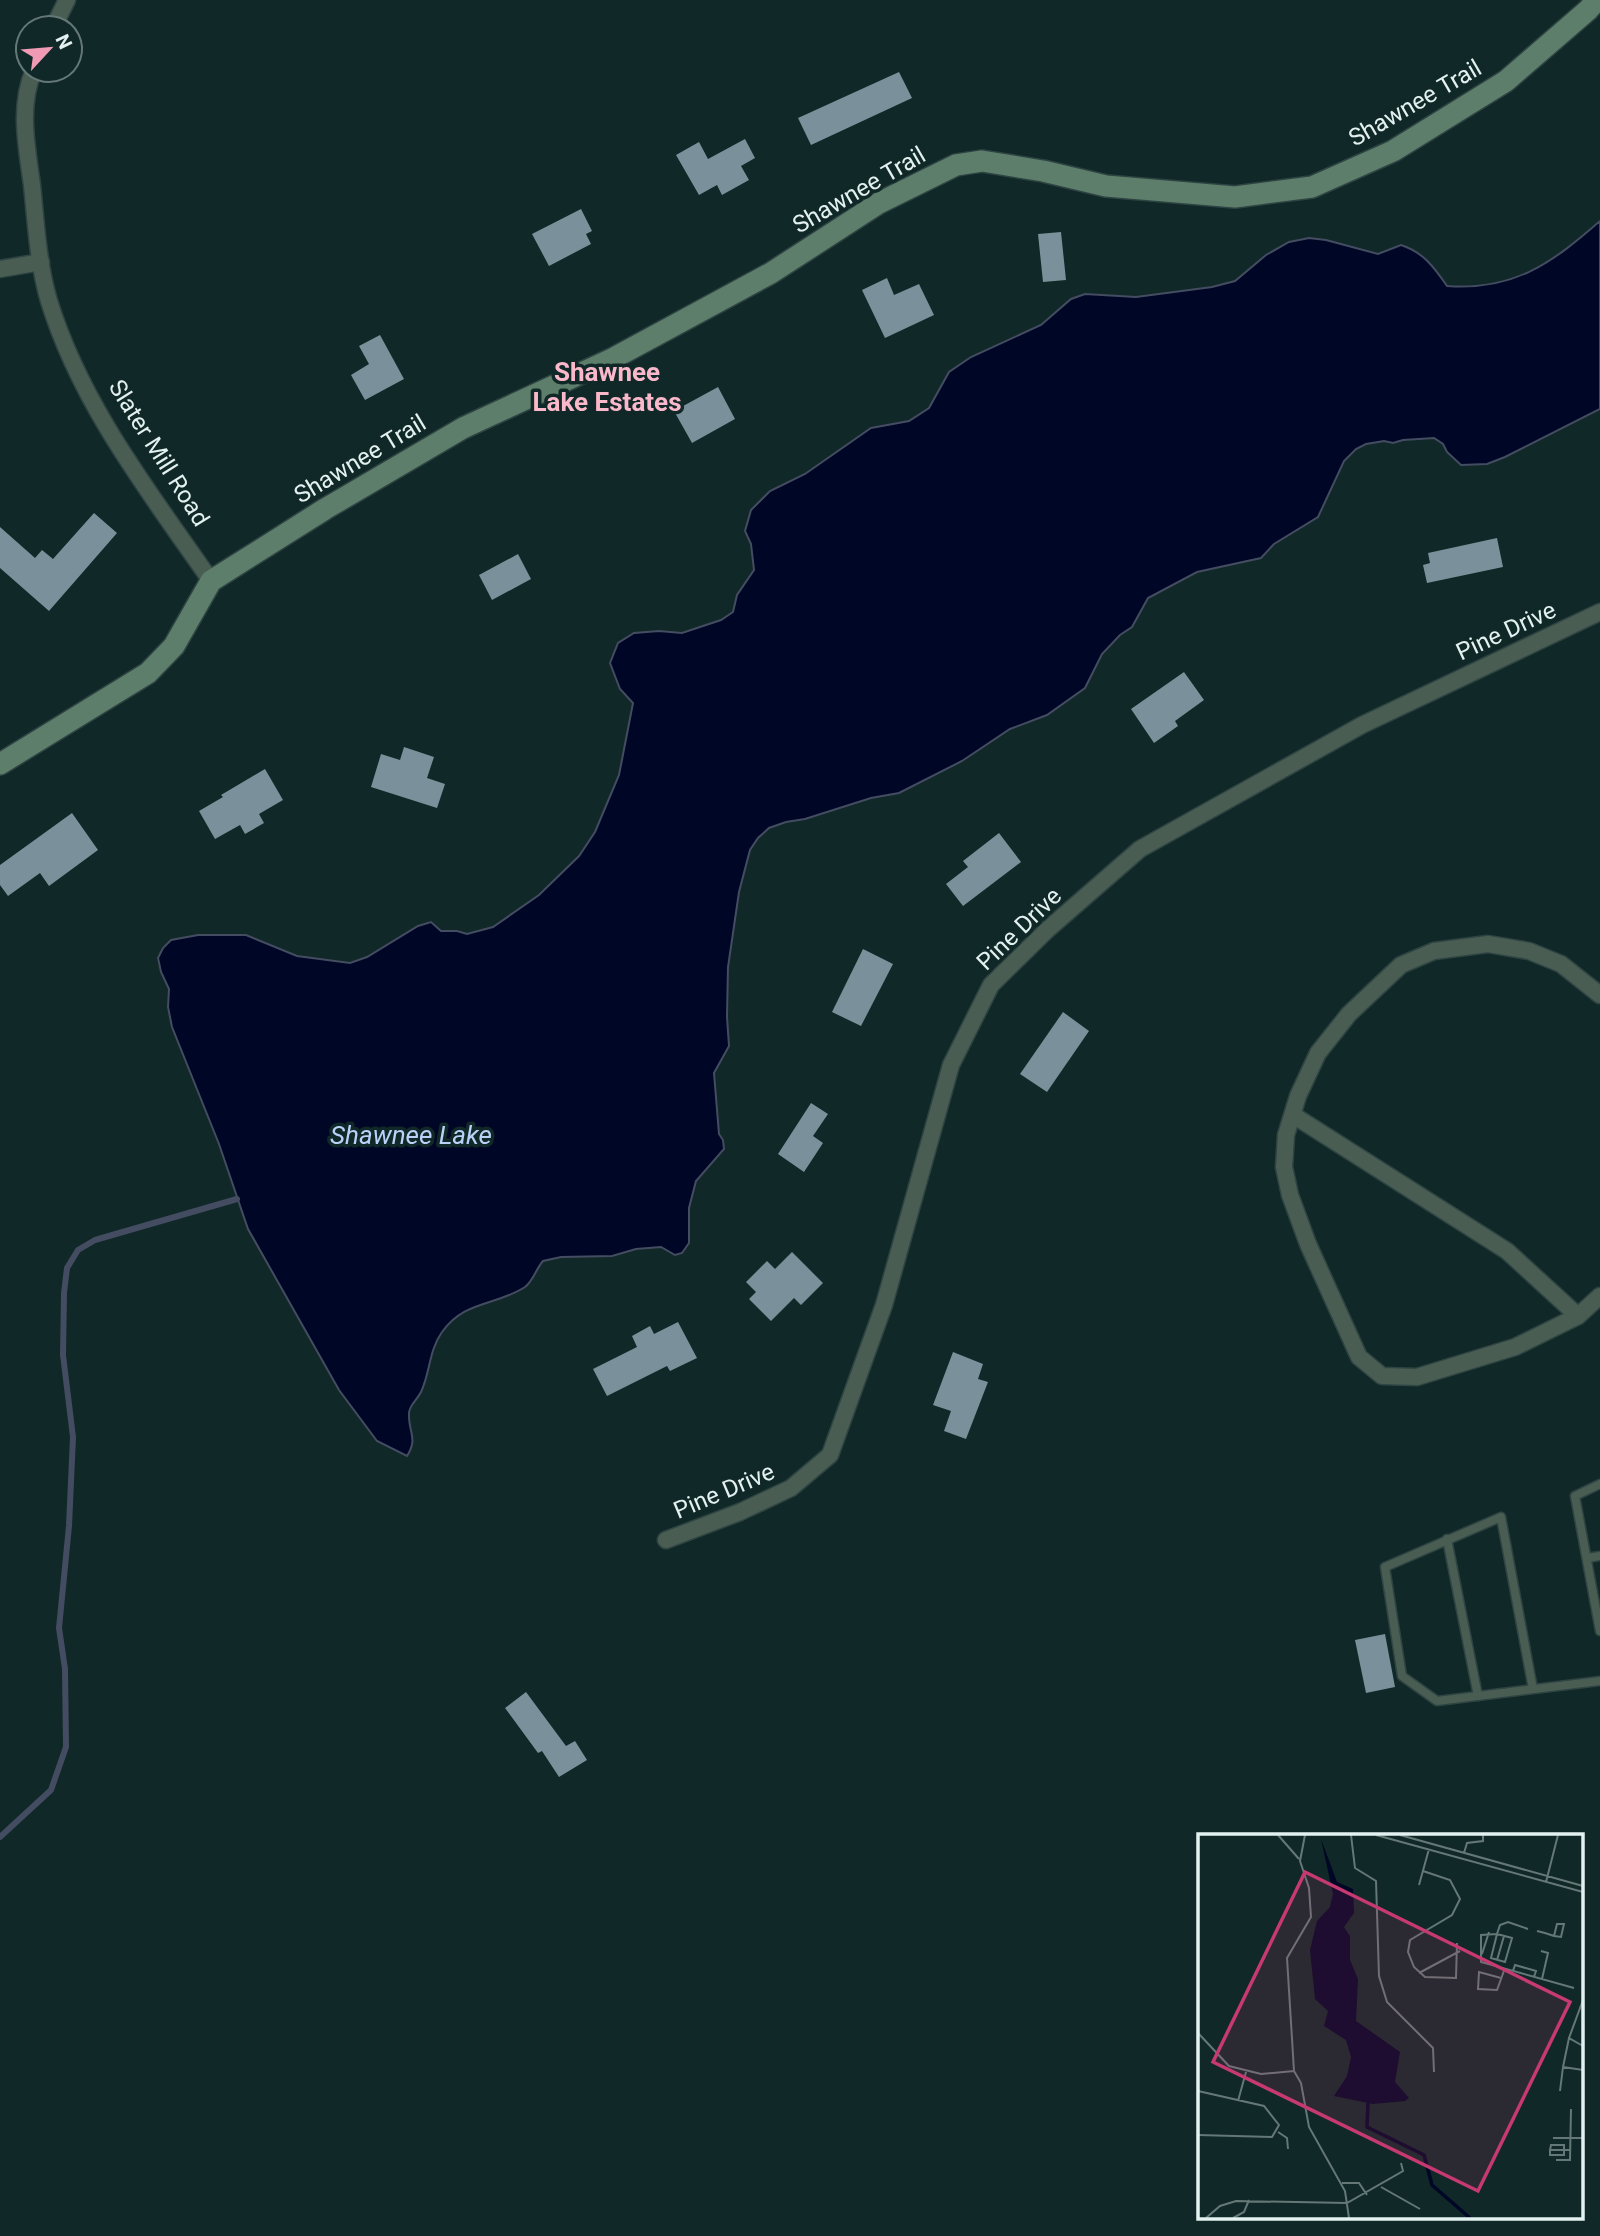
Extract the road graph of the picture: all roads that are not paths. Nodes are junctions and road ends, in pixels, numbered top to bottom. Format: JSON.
{"nodes":[{"id":1,"x":1597,"y":0,"type":"edge"},
{"id":2,"x":29,"y":84,"type":"edge"},
{"id":3,"x":41,"y":262,"type":"junction"},
{"id":4,"x":0,"y":269,"type":"edge"},
{"id":5,"x":211,"y":581,"type":"junction"},
{"id":6,"x":1600,"y":612,"type":"edge"},
{"id":7,"x":0,"y":764,"type":"edge"},
{"id":8,"x":1600,"y":995,"type":"edge"},
{"id":9,"x":1293,"y":1115,"type":"junction"},
{"id":10,"x":1600,"y":1296,"type":"edge"},
{"id":11,"x":1578,"y":1316,"type":"junction"},
{"id":12,"x":1600,"y":1484,"type":"edge"},
{"id":13,"x":1447,"y":1539,"type":"junction"},
{"id":14,"x":666,"y":1540,"type":"dead end"},
{"id":15,"x":1600,"y":1556,"type":"edge"},
{"id":16,"x":1587,"y":1558,"type":"junction"},
{"id":17,"x":1600,"y":1631,"type":"edge"},
{"id":18,"x":1600,"y":1681,"type":"edge"},
{"id":19,"x":1533,"y":1689,"type":"junction"},
{"id":20,"x":1478,"y":1696,"type":"junction"}],
"edges":[{"from":1,"to":5,"type":"street","name":"Shawnee Trail"},
{"from":2,"to":3,"type":"street","name":"Slater Mill Road"},
{"from":3,"to":4,"type":"street"},
{"from":3,"to":5,"type":"street","name":"Slater Mill Road"},
{"from":5,"to":7,"type":"street"},
{"from":6,"to":14,"type":"street","name":"Pine Drive"},
{"from":8,"to":9,"type":"street"},
{"from":9,"to":11,"type":"street"},
{"from":9,"to":11,"type":"street"},
{"from":10,"to":11,"type":"street"},
{"from":12,"to":16,"type":"lane"},
{"from":13,"to":19,"type":"lane"},
{"from":13,"to":20,"type":"lane"},
{"from":13,"to":20,"type":"lane"},
{"from":15,"to":16,"type":"lane"},
{"from":16,"to":17,"type":"lane"},
{"from":18,"to":19,"type":"lane"},
{"from":19,"to":20,"type":"lane"}]}
